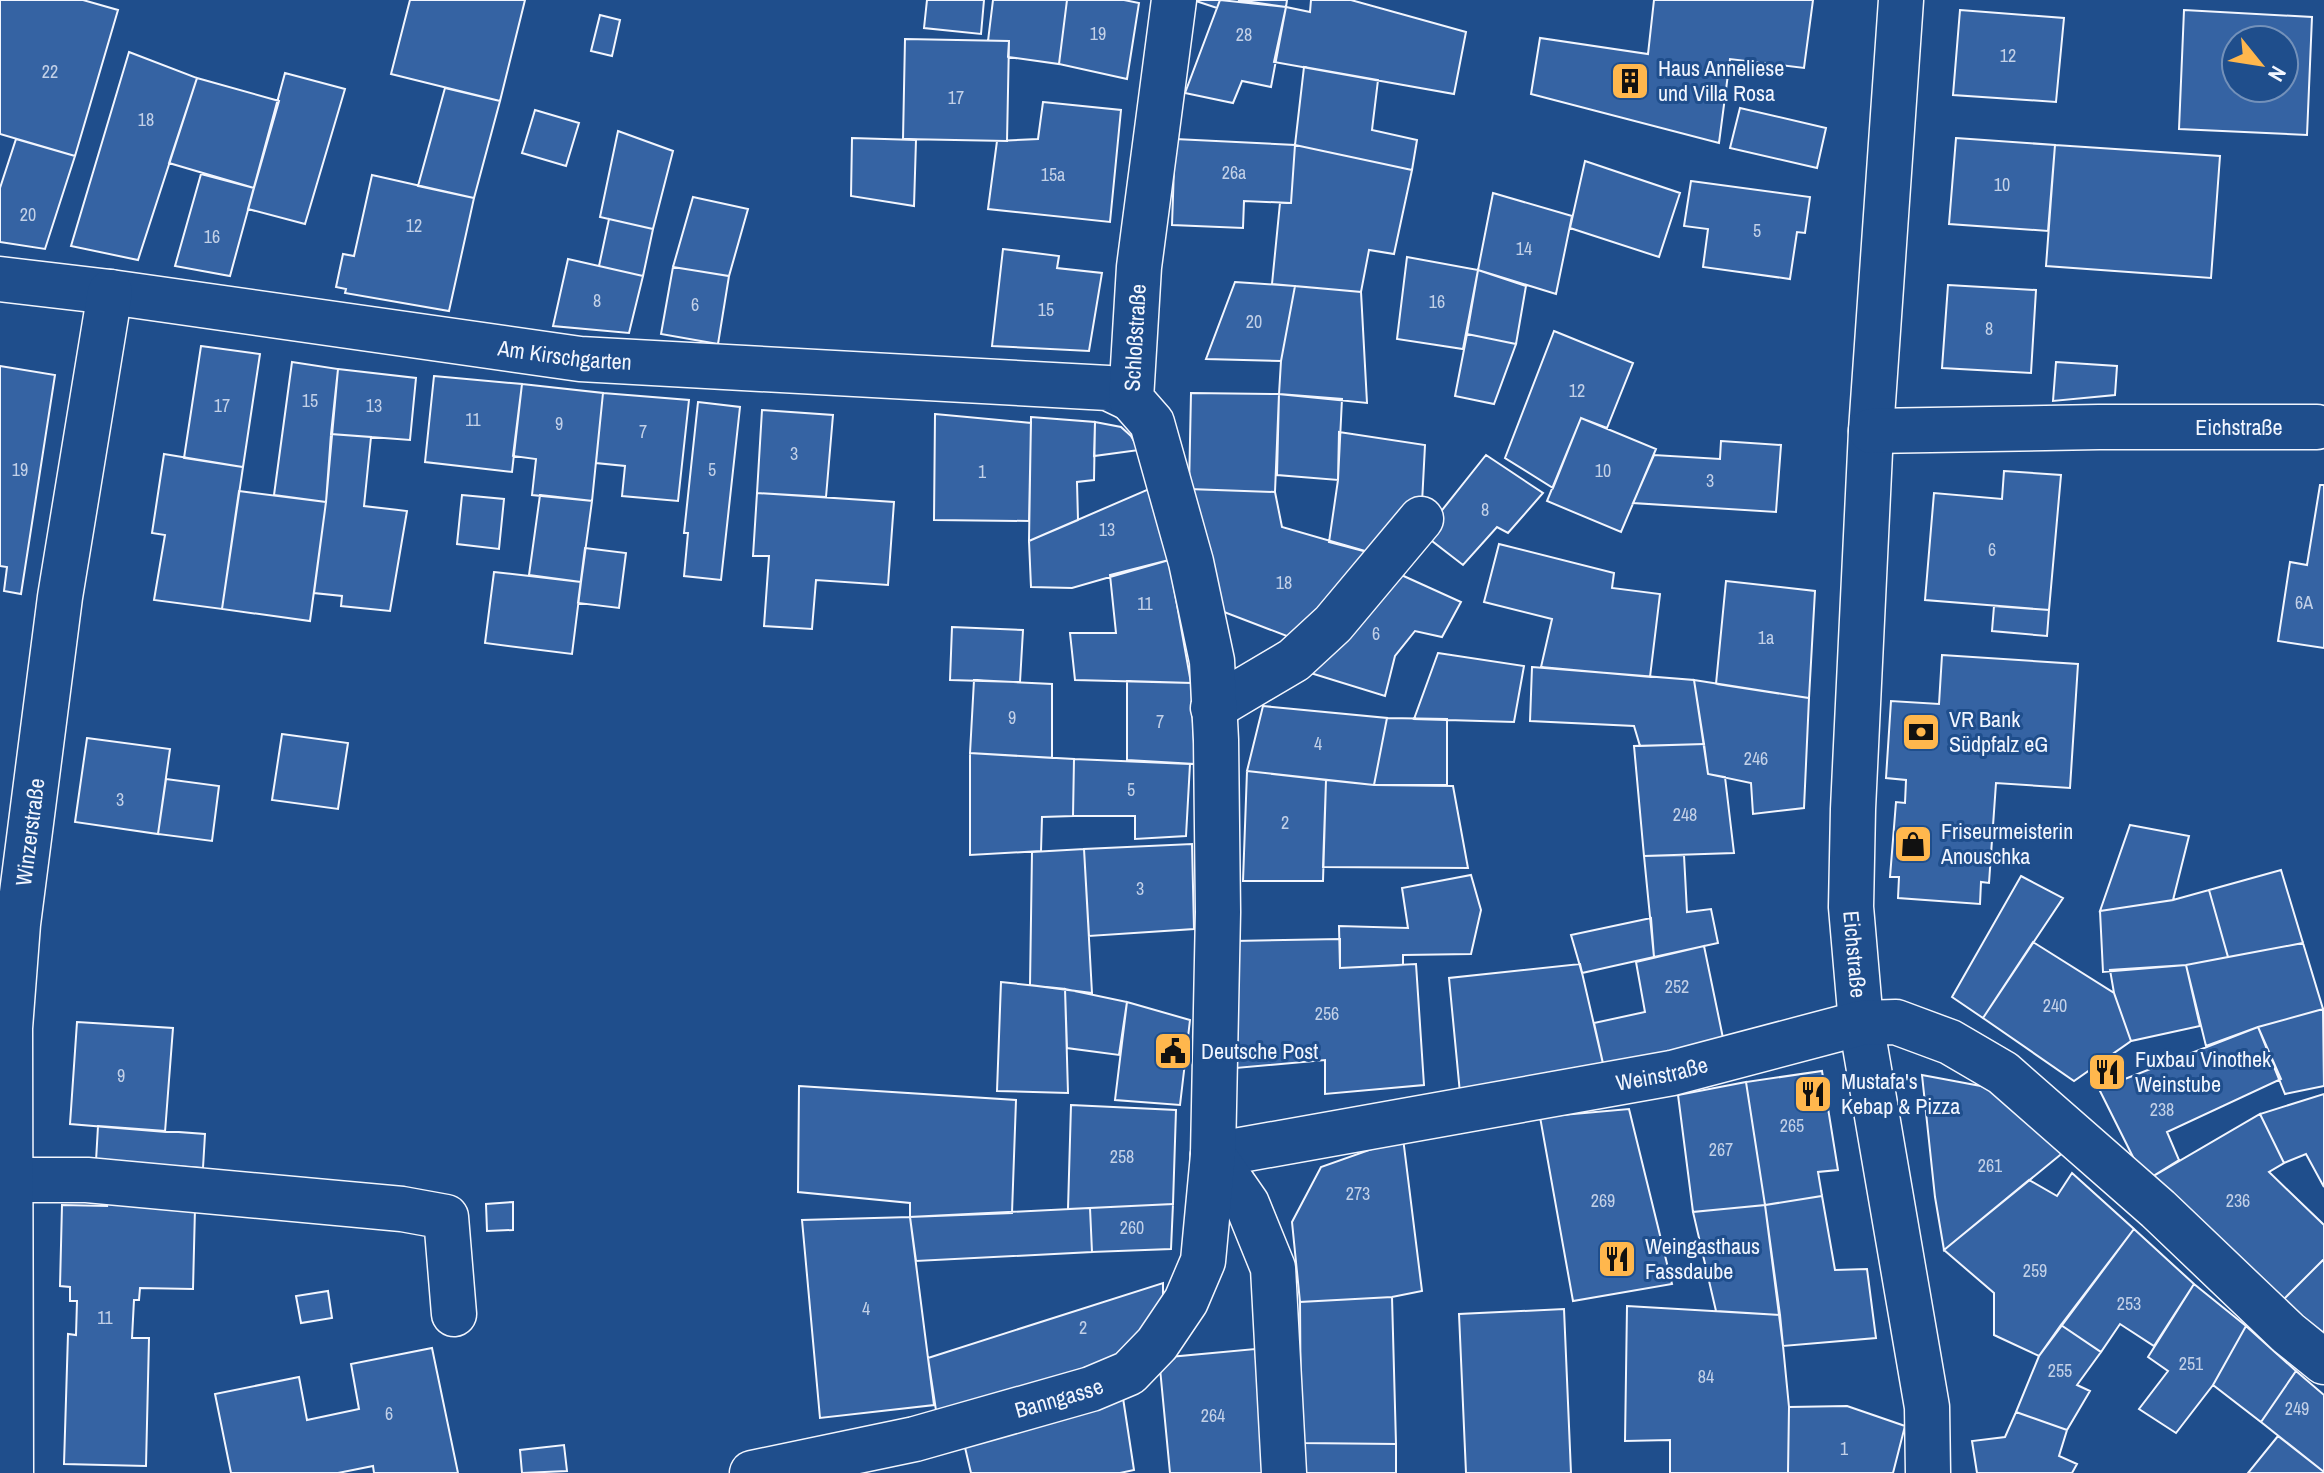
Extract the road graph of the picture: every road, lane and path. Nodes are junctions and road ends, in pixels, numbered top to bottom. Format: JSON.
{"nodes":[{"id":1,"x":1174,"y":0,"type":"edge"},
{"id":2,"x":1901,"y":0,"type":"edge"},
{"id":3,"x":0,"y":279,"type":"edge"},
{"id":4,"x":110,"y":292,"type":"junction"},
{"id":5,"x":1131,"y":399,"type":"junction"},
{"id":6,"x":2317,"y":427,"type":"dead end"},
{"id":7,"x":1871,"y":431,"type":"junction"},
{"id":8,"x":1421,"y":519,"type":"dead end"},
{"id":9,"x":1213,"y":708,"type":"junction"},
{"id":10,"x":1861,"y":1023,"type":"junction"},
{"id":11,"x":1213,"y":1155,"type":"junction"},
{"id":12,"x":11,"y":1180,"type":"junction"},
{"id":13,"x":454,"y":1314,"type":"dead end"},
{"id":14,"x":2324,"y":1362,"type":"edge"},
{"id":15,"x":11,"y":1473,"type":"edge"},
{"id":16,"x":752,"y":1473,"type":"edge"},
{"id":17,"x":1284,"y":1473,"type":"edge"},
{"id":18,"x":1928,"y":1473,"type":"edge"}],
"edges":[{"from":1,"to":5,"type":"street","name":"Schloßstraße"},
{"from":2,"to":7,"type":"street","name":"Eichstraße"},
{"from":3,"to":4,"type":"street","name":"Am Kirschgarten"},
{"from":4,"to":5,"type":"street","name":"Am Kirschgarten"},
{"from":4,"to":12,"type":"street","name":"Winzerstraße"},
{"from":5,"to":9,"type":"street","name":"Schloßstraße"},
{"from":6,"to":7,"type":"street","name":"Eichstraße"},
{"from":7,"to":10,"type":"street","name":"Eichstraße"},
{"from":8,"to":9,"type":"street"},
{"from":9,"to":11,"type":"street","name":"Schloßstraße"},
{"from":10,"to":11,"type":"street","name":"Weinstraße"},
{"from":10,"to":14,"type":"street","name":"Weinstraße"},
{"from":10,"to":18,"type":"street","name":"Eichstraße"},
{"from":11,"to":16,"type":"street","name":"Banngasse"},
{"from":11,"to":17,"type":"street"},
{"from":12,"to":13,"type":"street"},
{"from":12,"to":15,"type":"street","name":"Winzerstraße"}]}
